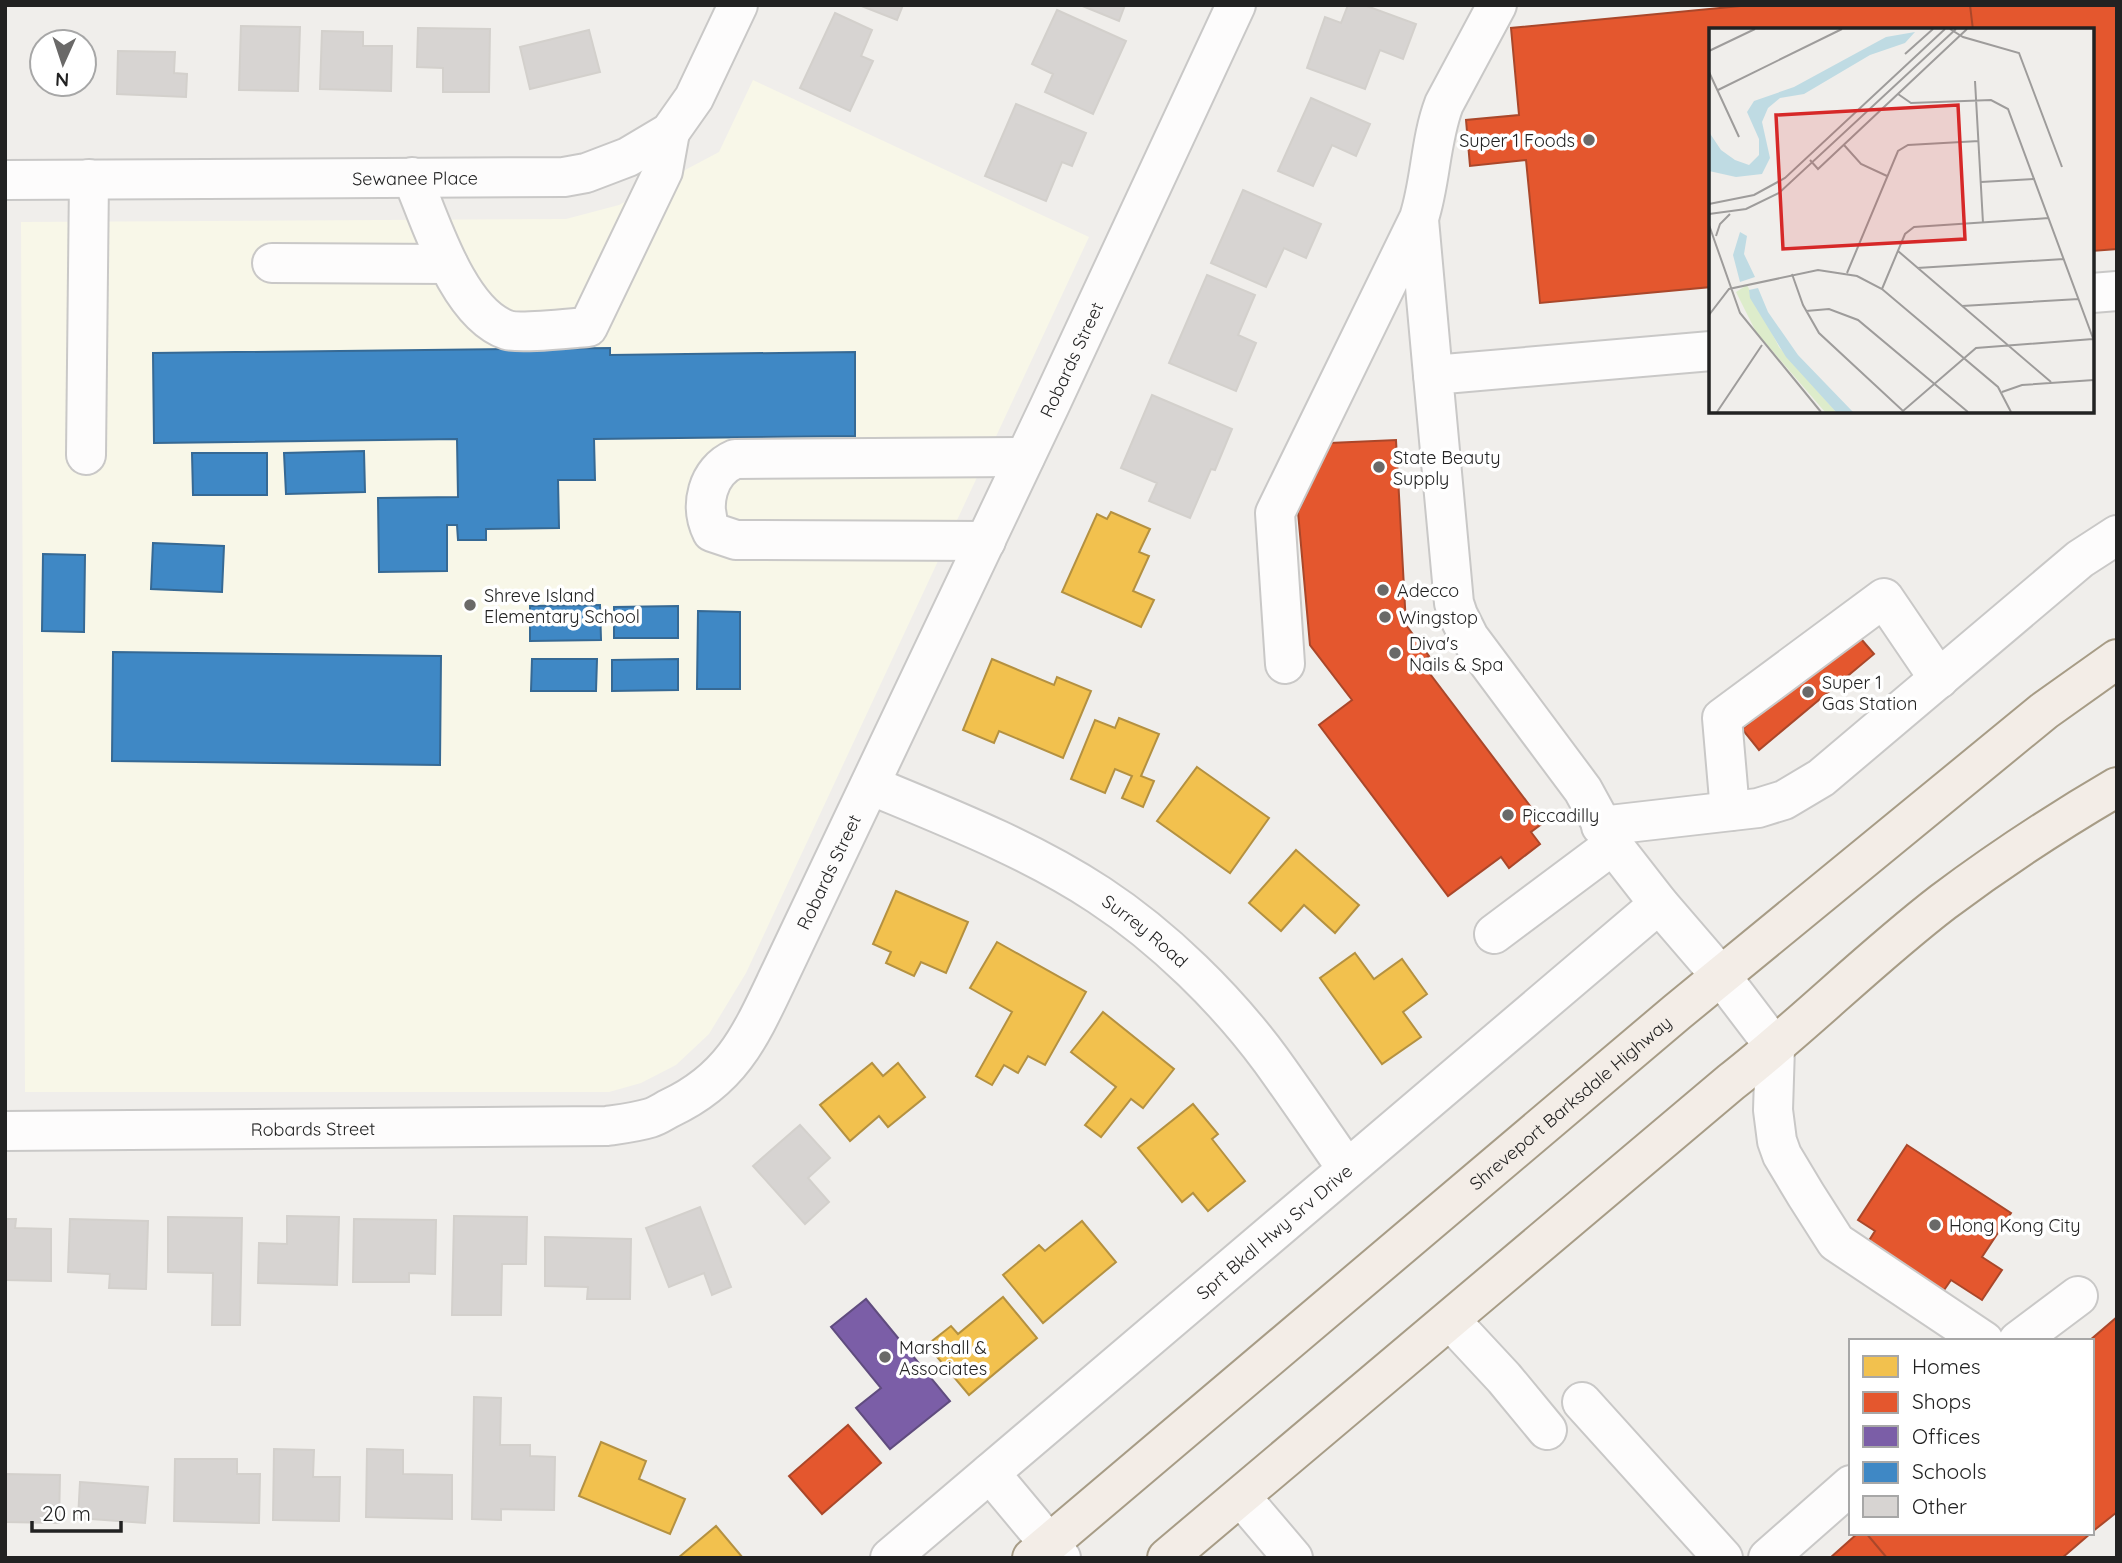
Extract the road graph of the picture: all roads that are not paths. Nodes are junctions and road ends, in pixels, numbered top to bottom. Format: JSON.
{"nodes":[{"id":1,"x":738,"y":5,"type":"edge"},
{"id":2,"x":1236,"y":5,"type":"edge"},
{"id":3,"x":1497,"y":5,"type":"edge"},
{"id":4,"x":670,"y":132,"type":"junction"},
{"id":5,"x":412,"y":177,"type":"junction"},
{"id":6,"x":89,"y":179,"type":"junction"},
{"id":7,"x":5,"y":180,"type":"edge"},
{"id":8,"x":1419,"y":218,"type":"junction"},
{"id":9,"x":272,"y":263,"type":"dead end"},
{"id":10,"x":448,"y":264,"type":"junction"},
{"id":11,"x":2117,"y":291,"type":"edge"},
{"id":12,"x":2094,"y":293,"type":"edge"},
{"id":13,"x":1709,"y":351,"type":"edge"},
{"id":14,"x":1433,"y":375,"type":"junction"},
{"id":15,"x":86,"y":455,"type":"dead end"},
{"id":16,"x":1025,"y":457,"type":"junction"},
{"id":17,"x":2117,"y":535,"type":"edge"},
{"id":18,"x":986,"y":541,"type":"junction"},
{"id":19,"x":2117,"y":659,"type":"edge"},
{"id":20,"x":1286,"y":664,"type":"dead end"},
{"id":21,"x":1939,"y":679,"type":"junction"},
{"id":22,"x":870,"y":785,"type":"junction"},
{"id":23,"x":2117,"y":787,"type":"edge"},
{"id":24,"x":1730,"y":811,"type":"junction"},
{"id":25,"x":1607,"y":836,"type":"junction"},
{"id":26,"x":1659,"y":904,"type":"junction"},
{"id":27,"x":1494,"y":934,"type":"dead end"},
{"id":28,"x":1721,"y":976,"type":"junction"},
{"id":29,"x":1776,"y":1047,"type":"junction"},
{"id":30,"x":5,"y":1131,"type":"edge"},
{"id":31,"x":1347,"y":1169,"type":"junction"},
{"id":32,"x":2078,"y":1296,"type":"dead end"},
{"id":33,"x":1450,"y":1320,"type":"junction"},
{"id":34,"x":1981,"y":1339,"type":"edge"},
{"id":35,"x":2021,"y":1339,"type":"edge"},
{"id":36,"x":1582,"y":1402,"type":"dead end"},
{"id":37,"x":1546,"y":1430,"type":"dead end"},
{"id":38,"x":989,"y":1473,"type":"junction"},
{"id":39,"x":1849,"y":1487,"type":"edge"},
{"id":40,"x":1241,"y":1497,"type":"junction"},
{"id":41,"x":1047,"y":1553,"type":"edge"},
{"id":42,"x":890,"y":1558,"type":"edge"},
{"id":43,"x":1167,"y":1558,"type":"edge"},
{"id":44,"x":1293,"y":1558,"type":"edge"},
{"id":45,"x":1723,"y":1558,"type":"edge"},
{"id":46,"x":1768,"y":1558,"type":"edge"}],
"edges":[{"from":1,"to":4,"type":"street","name":"Sewanee Place"},
{"from":2,"to":16,"type":"street","name":"Robards Street"},
{"from":3,"to":8,"type":"street"},
{"from":4,"to":5,"type":"street","name":"Sewanee Place"},
{"from":4,"to":10,"type":"street"},
{"from":5,"to":6,"type":"street","name":"Sewanee Place"},
{"from":5,"to":10,"type":"street"},
{"from":6,"to":7,"type":"street","name":"Sewanee Place"},
{"from":6,"to":15,"type":"street"},
{"from":8,"to":14,"type":"street"},
{"from":8,"to":20,"type":"street"},
{"from":9,"to":10,"type":"street"},
{"from":11,"to":12,"type":"street"},
{"from":13,"to":14,"type":"street"},
{"from":14,"to":25,"type":"street"},
{"from":16,"to":18,"type":"street","name":"Robards Street"},
{"from":16,"to":18,"type":"street"},
{"from":17,"to":21,"type":"street"},
{"from":18,"to":22,"type":"street","name":"Robards Street"},
{"from":19,"to":28,"type":"main road","name":"Shreveport Barksdale Highway"},
{"from":21,"to":24,"type":"street"},
{"from":21,"to":24,"type":"street"},
{"from":22,"to":30,"type":"street","name":"Robards Street"},
{"from":22,"to":31,"type":"street","name":"Surrey Road"},
{"from":23,"to":29,"type":"main road"},
{"from":24,"to":25,"type":"street"},
{"from":25,"to":26,"type":"street"},
{"from":25,"to":27,"type":"street"},
{"from":26,"to":28,"type":"street"},
{"from":26,"to":31,"type":"street","name":"Sprt Bkdl Hwy Srv Drive"},
{"from":28,"to":29,"type":"street"},
{"from":28,"to":41,"type":"main road","name":"Shreveport Barksdale Highway"},
{"from":29,"to":33,"type":"main road"},
{"from":29,"to":34,"type":"street"},
{"from":31,"to":38,"type":"street","name":"Sprt Bkdl Hwy Srv Drive"},
{"from":32,"to":35,"type":"street"},
{"from":33,"to":37,"type":"street"},
{"from":33,"to":40,"type":"main road"},
{"from":36,"to":45,"type":"street"},
{"from":38,"to":41,"type":"street"},
{"from":38,"to":42,"type":"street","name":"Sprt Bkdl Hwy Srv Drive"},
{"from":39,"to":46,"type":"street"},
{"from":40,"to":43,"type":"main road"},
{"from":40,"to":44,"type":"street"}]}
